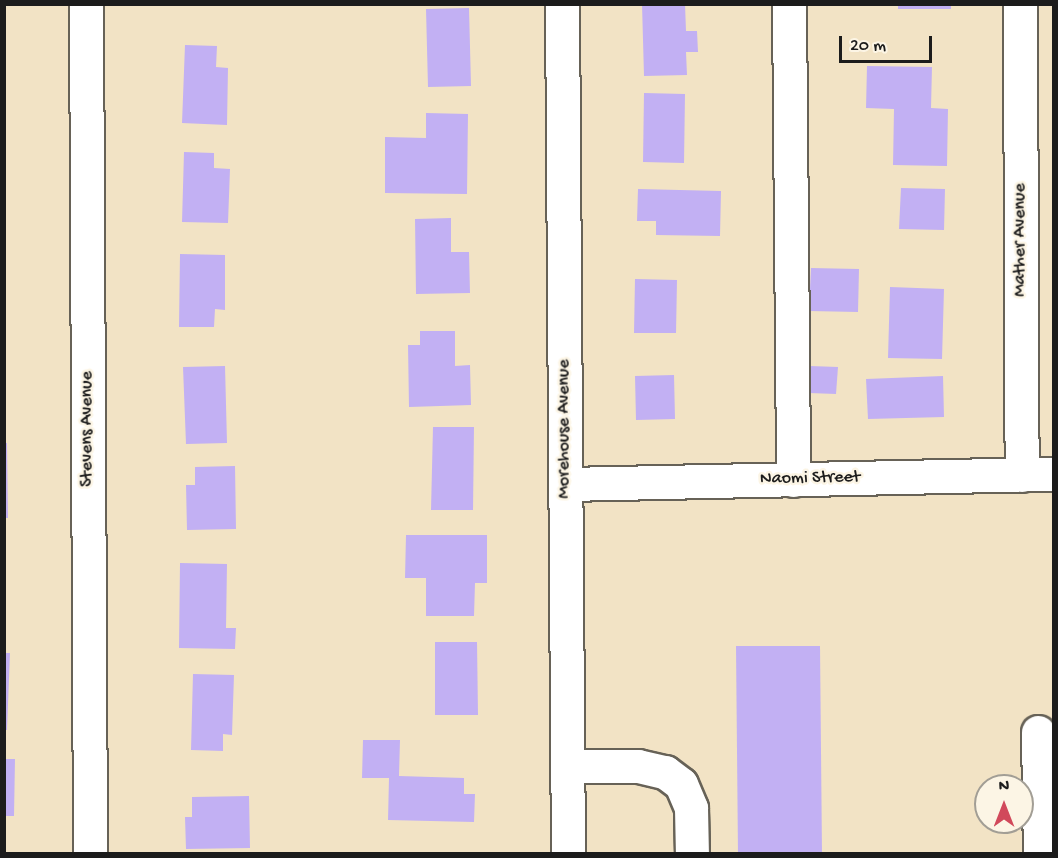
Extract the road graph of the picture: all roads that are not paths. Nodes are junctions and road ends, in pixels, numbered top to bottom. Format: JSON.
{"nodes":[{"id":1,"x":86,"y":4,"type":"edge"},
{"id":2,"x":562,"y":4,"type":"edge"},
{"id":3,"x":789,"y":4,"type":"edge"},
{"id":4,"x":1020,"y":4,"type":"edge"},
{"id":5,"x":1038,"y":474,"type":"edge"},
{"id":6,"x":793,"y":480,"type":"junction"},
{"id":7,"x":566,"y":484,"type":"junction"},
{"id":8,"x":1038,"y":732,"type":"dead end"},
{"id":9,"x":568,"y":766,"type":"junction"},
{"id":10,"x":90,"y":854,"type":"edge"},
{"id":11,"x":568,"y":854,"type":"edge"},
{"id":12,"x":692,"y":854,"type":"edge"},
{"id":13,"x":1040,"y":854,"type":"edge"}],
"edges":[{"from":1,"to":10,"type":"street","name":"Stevens Avenue"},
{"from":2,"to":7,"type":"street","name":"Morehouse Avenue"},
{"from":3,"to":6,"type":"street"},
{"from":4,"to":5,"type":"street","name":"Mather Avenue"},
{"from":5,"to":6,"type":"street","name":"Naomi Street"},
{"from":6,"to":7,"type":"street","name":"Naomi Street"},
{"from":7,"to":9,"type":"street","name":"Morehouse Avenue"},
{"from":8,"to":13,"type":"street"},
{"from":9,"to":11,"type":"street","name":"Morehouse Avenue"},
{"from":9,"to":12,"type":"street"}]}
